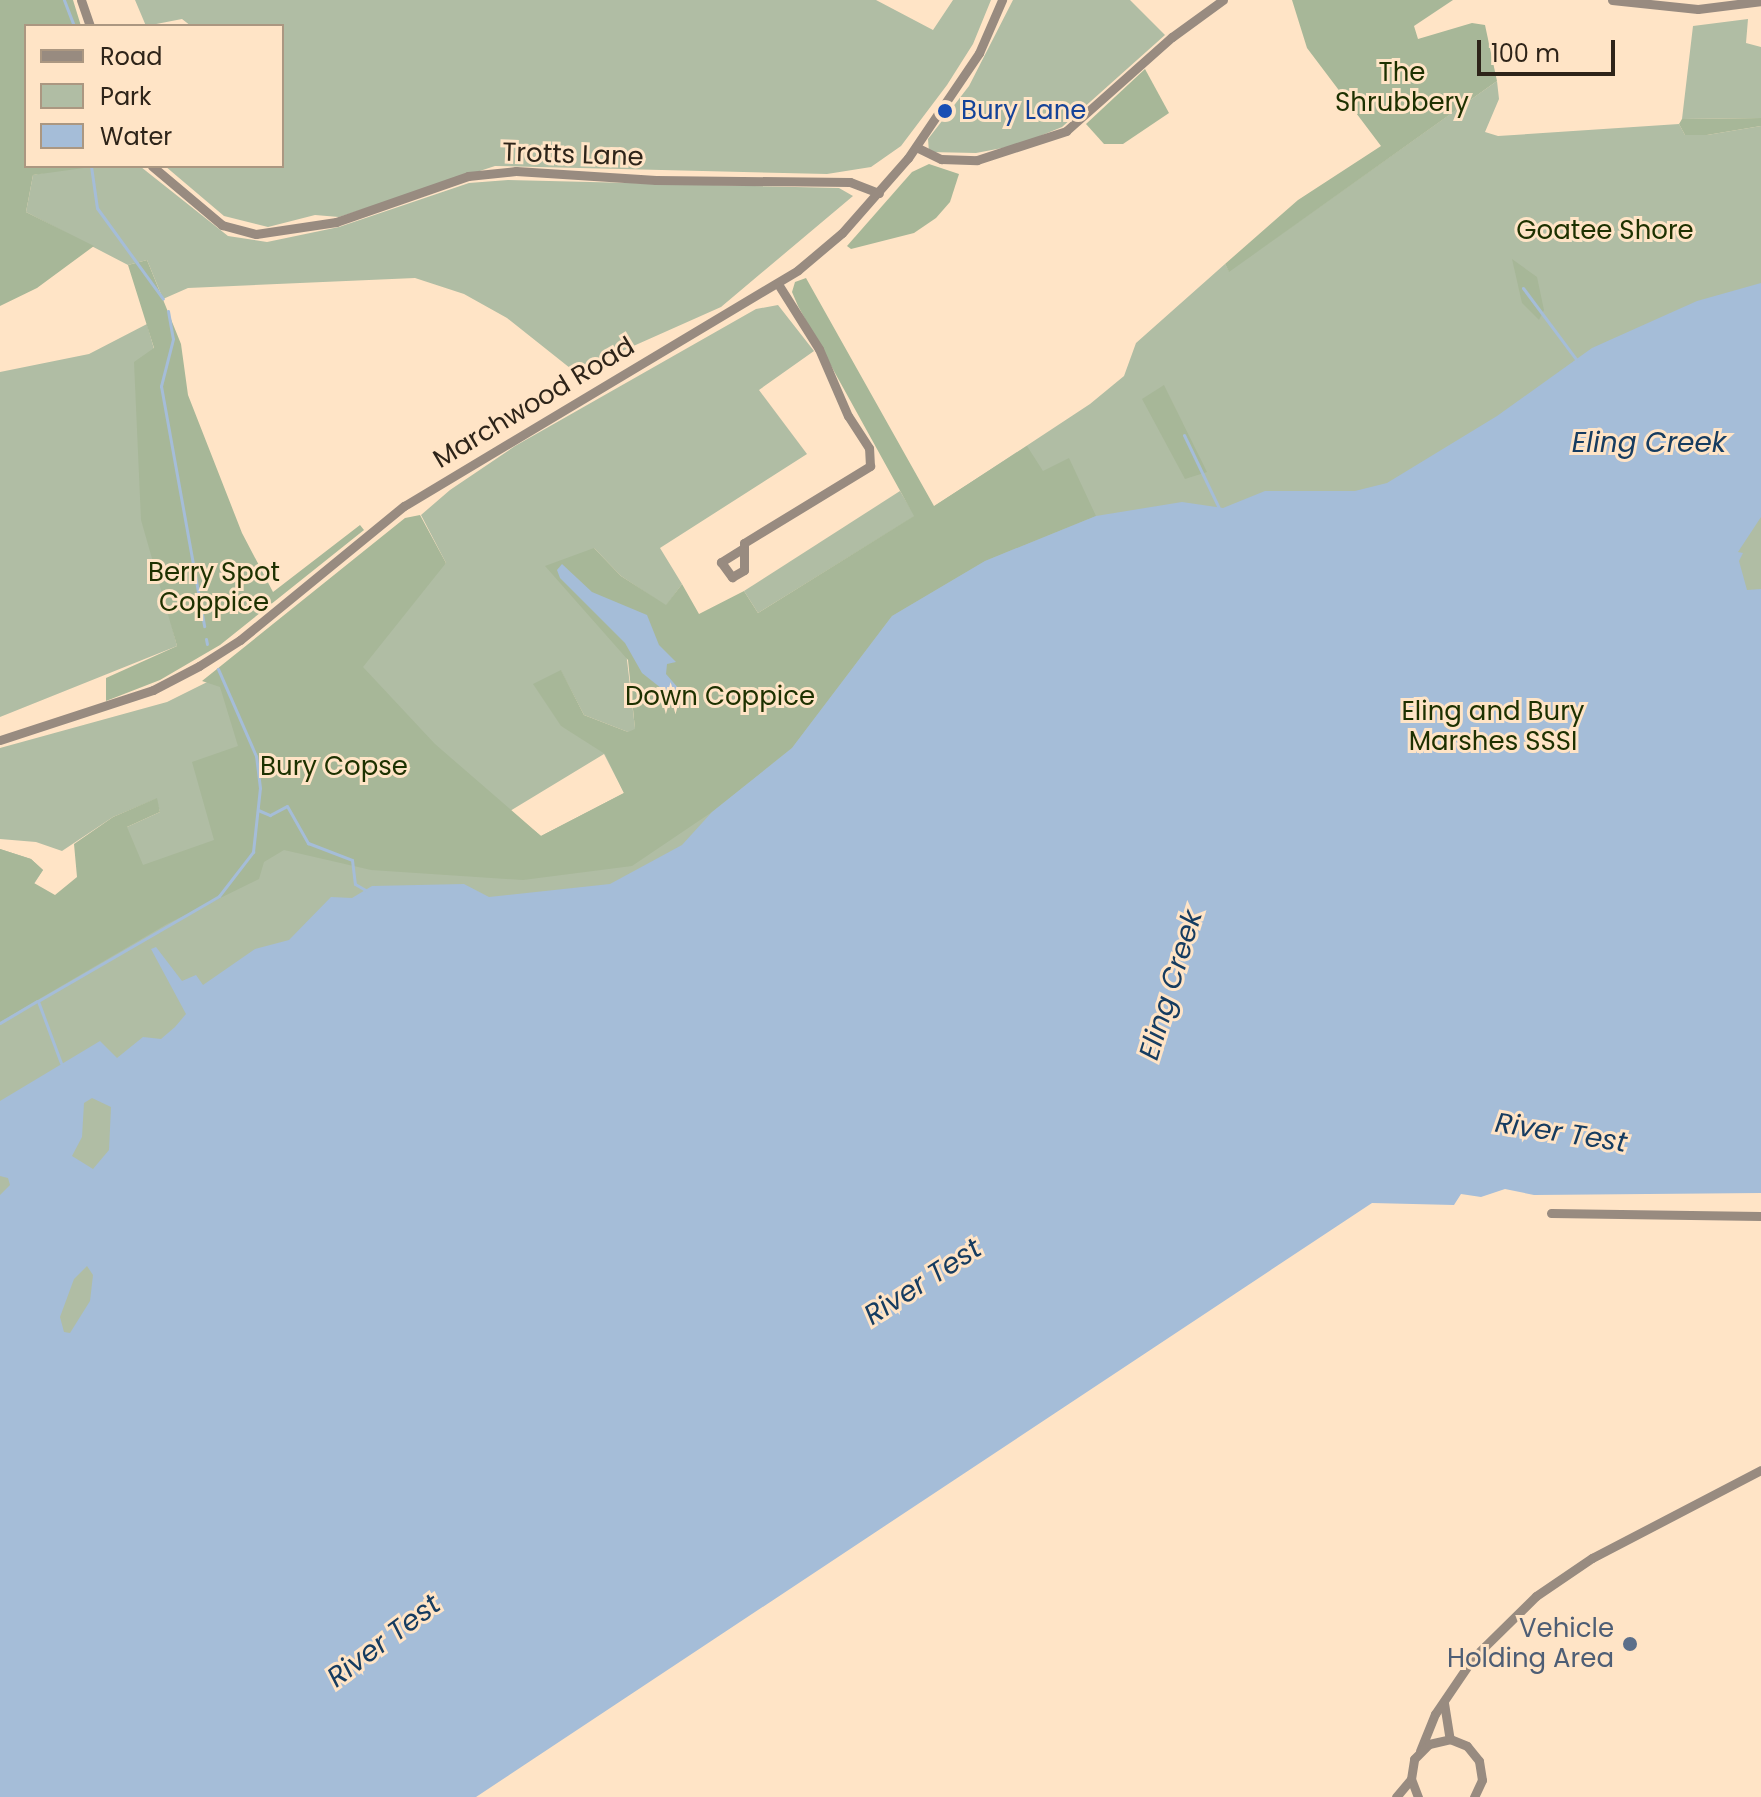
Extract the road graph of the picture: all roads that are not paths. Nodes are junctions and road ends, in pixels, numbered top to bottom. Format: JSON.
{"nodes":[{"id":1,"x":81,"y":0,"type":"edge"},
{"id":2,"x":1002,"y":0,"type":"edge"},
{"id":3,"x":1223,"y":0,"type":"edge"},
{"id":4,"x":1612,"y":0,"type":"edge"},
{"id":5,"x":1761,"y":1,"type":"edge"},
{"id":6,"x":89,"y":24,"type":"edge"},
{"id":7,"x":916,"y":147,"type":"junction"},
{"id":8,"x":154,"y":168,"type":"edge"},
{"id":9,"x":879,"y":193,"type":"junction"},
{"id":10,"x":778,"y":284,"type":"junction"},
{"id":11,"x":742,"y":549,"type":"dead end"},
{"id":12,"x":0,"y":740,"type":"edge"},
{"id":13,"x":1551,"y":1213,"type":"dead end"},
{"id":14,"x":1761,"y":1216,"type":"edge"},
{"id":15,"x":1761,"y":1470,"type":"edge"},
{"id":16,"x":1444,"y":1703,"type":"junction"},
{"id":17,"x":1450,"y":1739,"type":"junction"},
{"id":18,"x":1420,"y":1751,"type":"junction"},
{"id":19,"x":1411,"y":1779,"type":"junction"},
{"id":20,"x":1478,"y":1794,"type":"edge"},
{"id":21,"x":1396,"y":1797,"type":"edge"},
{"id":22,"x":1418,"y":1797,"type":"edge"}],
"edges":[{"from":1,"to":6,"type":"street"},
{"from":2,"to":7,"type":"street","name":"Marchwood Road"},
{"from":3,"to":7,"type":"street"},
{"from":4,"to":5,"type":"street"},
{"from":7,"to":9,"type":"street","name":"Marchwood Road"},
{"from":8,"to":9,"type":"street","name":"Trotts Lane"},
{"from":9,"to":10,"type":"street","name":"Marchwood Road"},
{"from":10,"to":11,"type":"street"},
{"from":10,"to":12,"type":"street","name":"Marchwood Road"},
{"from":13,"to":14,"type":"street"},
{"from":15,"to":16,"type":"street"},
{"from":16,"to":17,"type":"street"},
{"from":16,"to":18,"type":"street"},
{"from":17,"to":18,"type":"street"},
{"from":17,"to":20,"type":"street"},
{"from":18,"to":19,"type":"street"},
{"from":19,"to":21,"type":"street"},
{"from":19,"to":22,"type":"street"}]}
